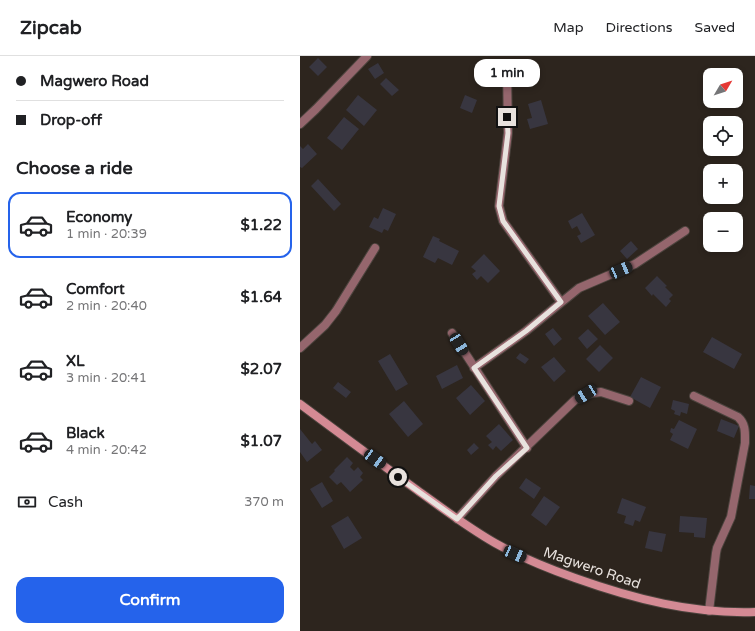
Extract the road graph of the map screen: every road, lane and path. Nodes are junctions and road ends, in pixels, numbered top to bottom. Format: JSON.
{"nodes":[{"id":1,"x":367,"y":56,"type":"edge"},
{"id":2,"x":507,"y":70,"type":"dead end"},
{"id":3,"x":300,"y":124,"type":"edge"},
{"id":4,"x":685,"y":231,"type":"dead end"},
{"id":5,"x":375,"y":248,"type":"dead end"},
{"id":6,"x":561,"y":302,"type":"junction"},
{"id":7,"x":452,"y":333,"type":"dead end"},
{"id":8,"x":300,"y":348,"type":"edge"},
{"id":9,"x":474,"y":368,"type":"junction"},
{"id":10,"x":694,"y":396,"type":"dead end"},
{"id":11,"x":629,"y":401,"type":"dead end"},
{"id":12,"x":300,"y":404,"type":"edge"},
{"id":13,"x":527,"y":448,"type":"junction"},
{"id":14,"x":457,"y":519,"type":"junction"},
{"id":15,"x":709,"y":611,"type":"junction"},
{"id":16,"x":755,"y":612,"type":"edge"}],
"edges":[{"from":1,"to":3,"type":"street"},
{"from":2,"to":6,"type":"street"},
{"from":4,"to":6,"type":"street"},
{"from":5,"to":8,"type":"street"},
{"from":6,"to":9,"type":"street"},
{"from":7,"to":9,"type":"street"},
{"from":9,"to":13,"type":"street"},
{"from":10,"to":15,"type":"street"},
{"from":11,"to":13,"type":"street"},
{"from":12,"to":14,"type":"street","name":"Magwero Road"},
{"from":13,"to":14,"type":"street"},
{"from":14,"to":15,"type":"street","name":"Magwero Road"},
{"from":15,"to":16,"type":"street","name":"Magwero Road"}]}
